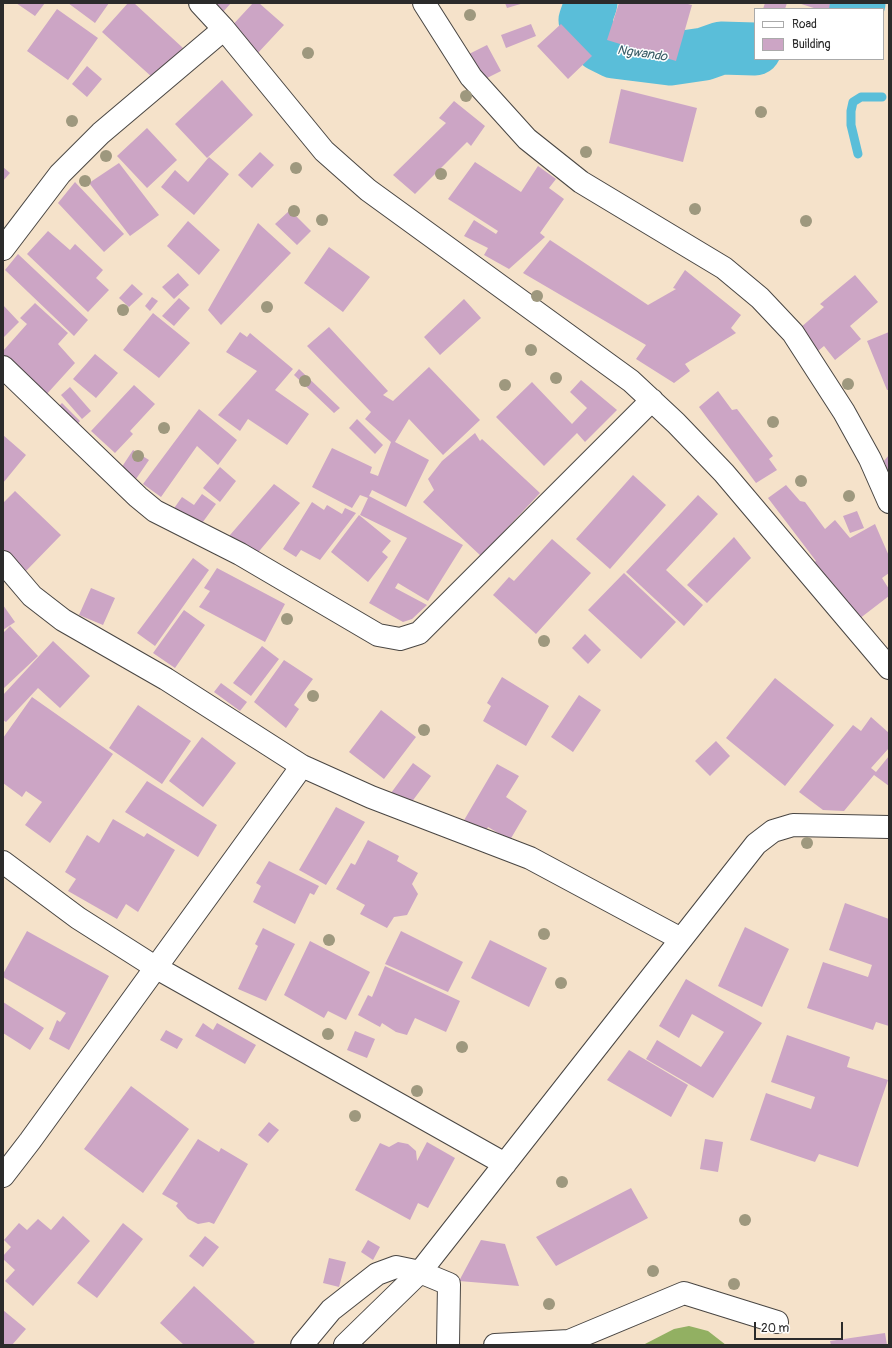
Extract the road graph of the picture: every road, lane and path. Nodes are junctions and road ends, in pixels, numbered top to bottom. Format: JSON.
{"nodes":[{"id":1,"x":200,"y":3,"type":"edge"},
{"id":2,"x":424,"y":3,"type":"edge"},
{"id":3,"x":224,"y":29,"type":"junction"},
{"id":4,"x":3,"y":249,"type":"edge"},
{"id":5,"x":3,"y":367,"type":"edge"},
{"id":6,"x":652,"y":400,"type":"junction"},
{"id":7,"x":889,"y":502,"type":"edge"},
{"id":8,"x":3,"y":562,"type":"edge"},
{"id":9,"x":889,"y":668,"type":"edge"},
{"id":10,"x":302,"y":766,"type":"junction"},
{"id":11,"x":889,"y":827,"type":"edge"},
{"id":12,"x":3,"y":862,"type":"edge"},
{"id":13,"x":681,"y":939,"type":"junction"},
{"id":14,"x":155,"y":967,"type":"junction"},
{"id":15,"x":505,"y":1164,"type":"junction"},
{"id":16,"x":3,"y":1176,"type":"edge"},
{"id":17,"x":420,"y":1272,"type":"junction"},
{"id":18,"x":777,"y":1322,"type":"dead end"},
{"id":19,"x":302,"y":1345,"type":"edge"},
{"id":20,"x":345,"y":1345,"type":"edge"},
{"id":21,"x":448,"y":1345,"type":"edge"},
{"id":22,"x":495,"y":1345,"type":"edge"}],
"edges":[{"from":1,"to":3,"type":"street"},
{"from":2,"to":7,"type":"street"},
{"from":3,"to":4,"type":"street"},
{"from":3,"to":6,"type":"street"},
{"from":5,"to":6,"type":"street"},
{"from":6,"to":9,"type":"street"},
{"from":8,"to":10,"type":"street"},
{"from":10,"to":13,"type":"street"},
{"from":10,"to":14,"type":"street"},
{"from":11,"to":13,"type":"street"},
{"from":12,"to":14,"type":"street"},
{"from":13,"to":15,"type":"street"},
{"from":14,"to":15,"type":"street"},
{"from":14,"to":16,"type":"street"},
{"from":15,"to":17,"type":"street"},
{"from":17,"to":19,"type":"street"},
{"from":17,"to":20,"type":"street"},
{"from":17,"to":21,"type":"street"},
{"from":18,"to":22,"type":"street"}]}
